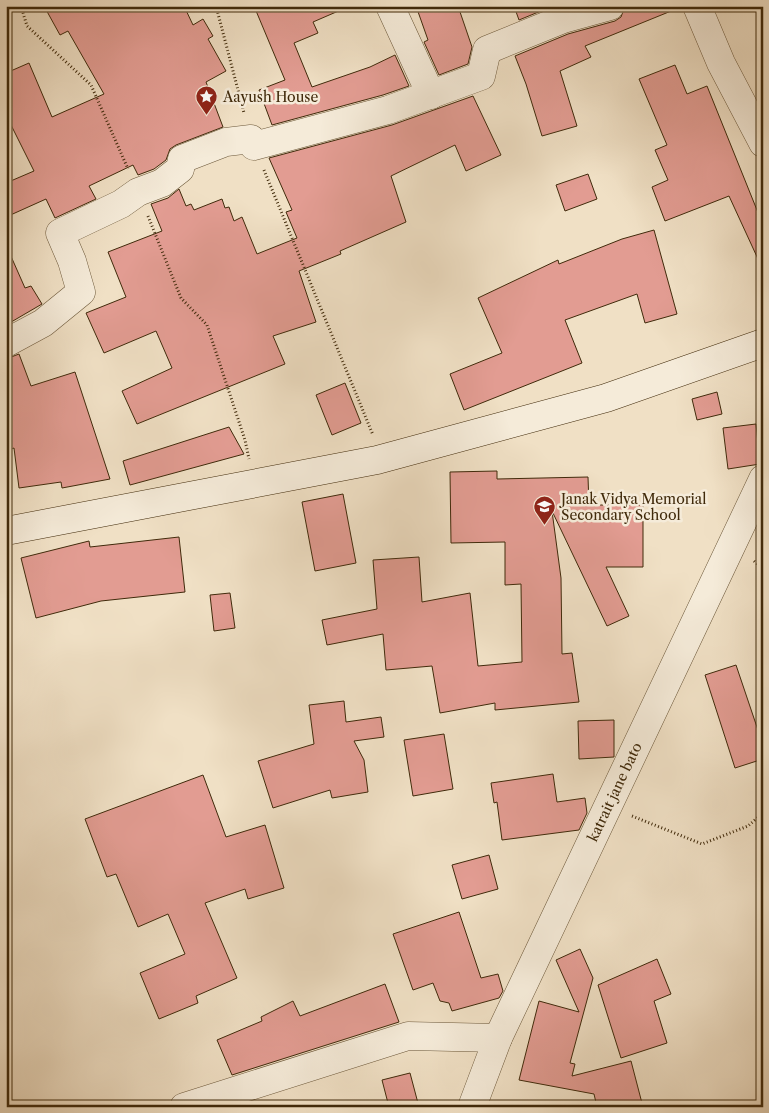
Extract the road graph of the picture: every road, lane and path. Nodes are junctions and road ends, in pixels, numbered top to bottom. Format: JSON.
{"nodes":[{"id":1,"x":21,"y":6,"type":"edge"},
{"id":2,"x":216,"y":6,"type":"edge"},
{"id":3,"x":390,"y":6,"type":"edge"},
{"id":4,"x":610,"y":6,"type":"edge"},
{"id":5,"x":696,"y":6,"type":"edge"},
{"id":6,"x":432,"y":95,"type":"junction"},
{"id":7,"x":252,"y":142,"type":"junction"},
{"id":8,"x":763,"y":143,"type":"edge"},
{"id":9,"x":138,"y":192,"type":"junction"},
{"id":10,"x":6,"y":343,"type":"edge"},
{"id":11,"x":763,"y":343,"type":"edge"},
{"id":12,"x":382,"y":459,"type":"junction"},
{"id":13,"x":763,"y":479,"type":"edge"},
{"id":14,"x":254,"y":484,"type":"junction"},
{"id":15,"x":6,"y":531,"type":"edge"},
{"id":16,"x":608,"y":806,"type":"junction"},
{"id":17,"x":763,"y":813,"type":"edge"},
{"id":18,"x":498,"y":1038,"type":"junction"},
{"id":19,"x":184,"y":1107,"type":"edge"},
{"id":20,"x":472,"y":1107,"type":"edge"}],
"edges":[{"from":1,"to":9,"type":"path"},
{"from":2,"to":7,"type":"path"},
{"from":3,"to":6,"type":"street"},
{"from":4,"to":6,"type":"street"},
{"from":5,"to":8,"type":"street"},
{"from":6,"to":7,"type":"street"},
{"from":7,"to":9,"type":"street"},
{"from":7,"to":12,"type":"path"},
{"from":9,"to":10,"type":"street"},
{"from":9,"to":14,"type":"path"},
{"from":11,"to":12,"type":"street"},
{"from":12,"to":14,"type":"street"},
{"from":13,"to":16,"type":"street","name":"katrait jane bato"},
{"from":14,"to":15,"type":"street"},
{"from":16,"to":17,"type":"path"},
{"from":16,"to":18,"type":"street","name":"katrait jane bato"},
{"from":18,"to":19,"type":"street"},
{"from":18,"to":20,"type":"street","name":"katrait jane bato"}]}
